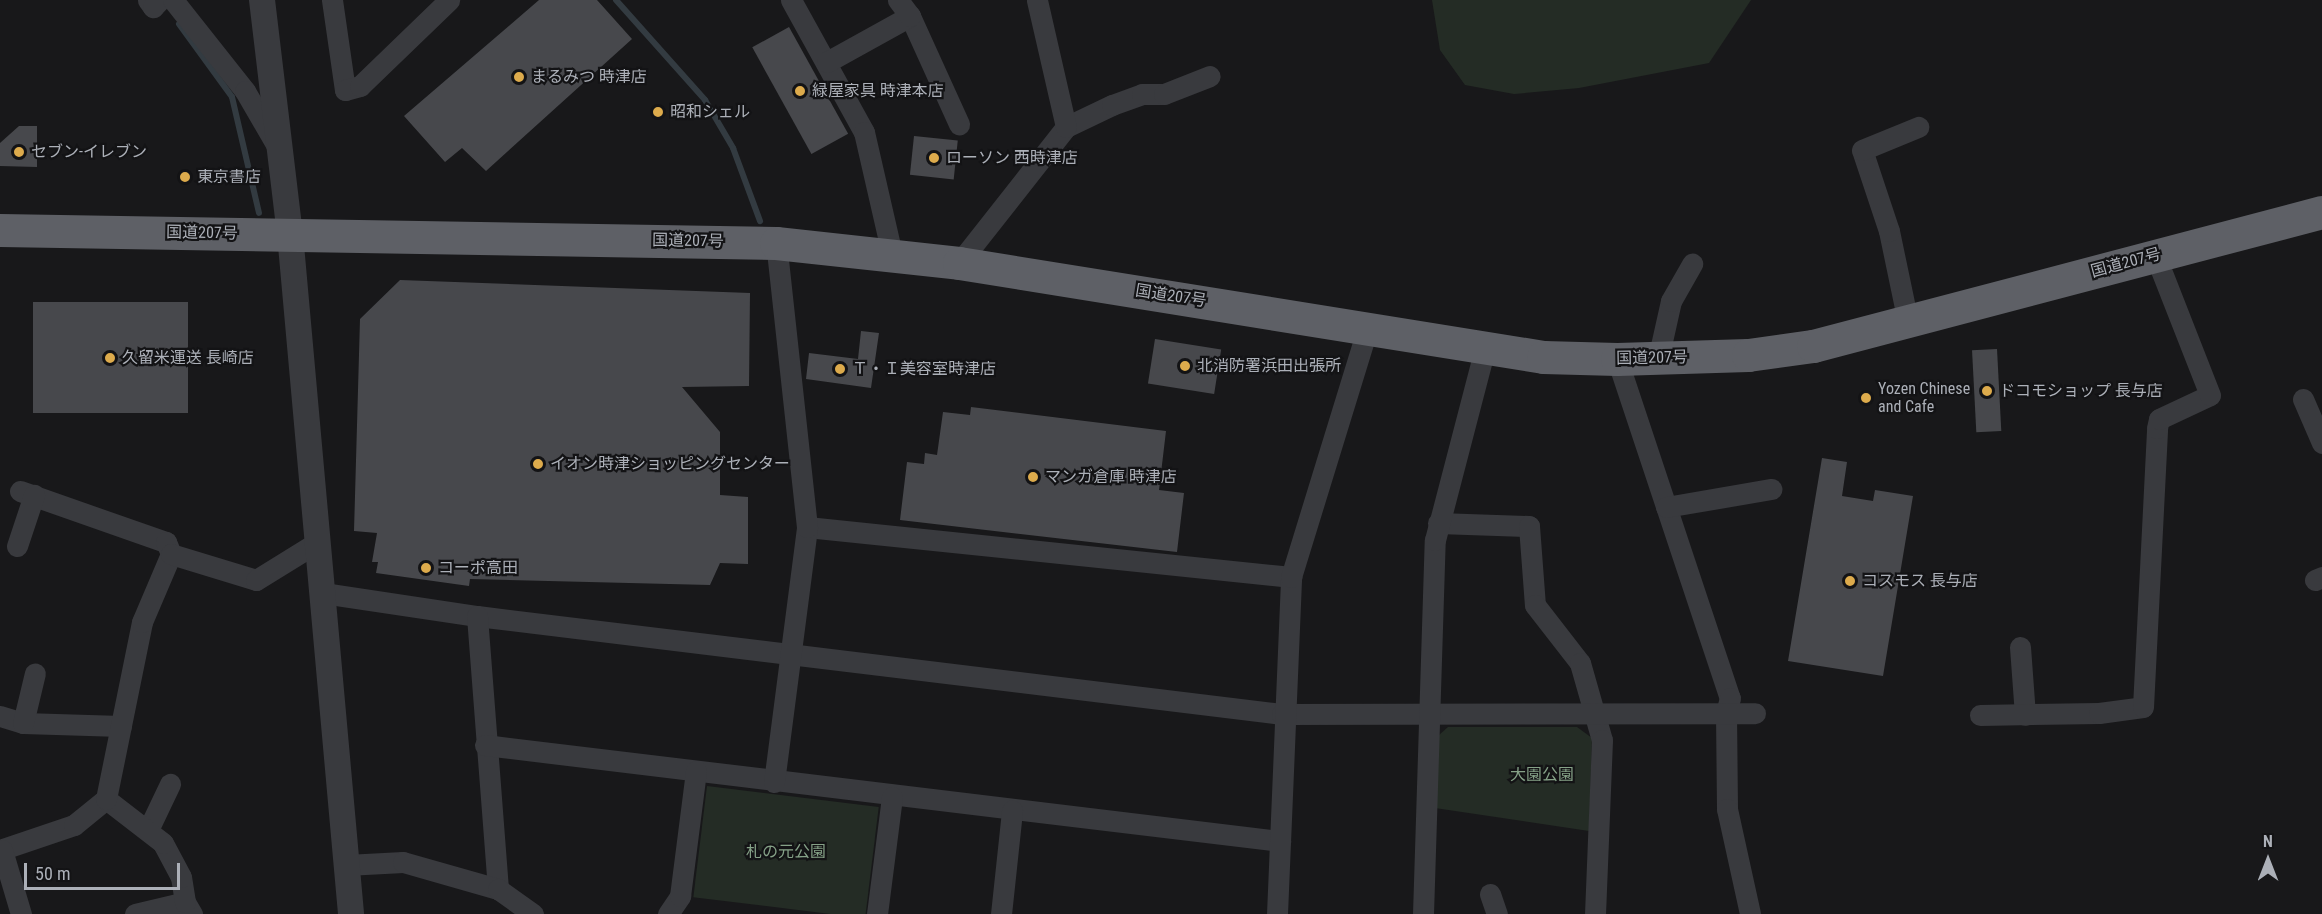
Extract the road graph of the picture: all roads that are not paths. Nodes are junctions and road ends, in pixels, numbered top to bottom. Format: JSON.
{"nodes":[{"id":1,"x":148,"y":0,"type":"edge"},
{"id":2,"x":160,"y":0,"type":"edge"},
{"id":3,"x":173,"y":0,"type":"edge"},
{"id":4,"x":332,"y":0,"type":"edge"},
{"id":5,"x":449,"y":0,"type":"edge"},
{"id":6,"x":791,"y":0,"type":"edge"},
{"id":7,"x":1037,"y":0,"type":"edge"},
{"id":8,"x":264,"y":1,"type":"edge"},
{"id":9,"x":904,"y":8,"type":"edge"},
{"id":10,"x":827,"y":62,"type":"junction"},
{"id":11,"x":1210,"y":76,"type":"dead end"},
{"id":12,"x":958,"y":124,"type":"dead end"},
{"id":13,"x":1066,"y":127,"type":"junction"},
{"id":14,"x":1918,"y":127,"type":"dead end"},
{"id":15,"x":281,"y":154,"type":"junction"},
{"id":16,"x":2322,"y":212,"type":"edge"},
{"id":17,"x":0,"y":230,"type":"edge"},
{"id":18,"x":290,"y":234,"type":"junction"},
{"id":19,"x":776,"y":243,"type":"junction"},
{"id":20,"x":892,"y":254,"type":"junction"},
{"id":21,"x":2155,"y":255,"type":"junction"},
{"id":22,"x":959,"y":263,"type":"junction"},
{"id":23,"x":1692,"y":264,"type":"dead end"},
{"id":24,"x":1908,"y":322,"type":"junction"},
{"id":25,"x":1368,"y":327,"type":"junction"},
{"id":26,"x":1485,"y":348,"type":"junction"},
{"id":27,"x":1617,"y":359,"type":"junction"},
{"id":28,"x":1658,"y":359,"type":"junction"},
{"id":29,"x":2303,"y":399,"type":"dead end"},
{"id":30,"x":2322,"y":443,"type":"edge"},
{"id":31,"x":1771,"y":489,"type":"dead end"},
{"id":32,"x":1666,"y":507,"type":"junction"},
{"id":33,"x":1438,"y":523,"type":"junction"},
{"id":34,"x":807,"y":527,"type":"junction"},
{"id":35,"x":316,"y":543,"type":"junction"},
{"id":36,"x":17,"y":546,"type":"dead end"},
{"id":37,"x":171,"y":554,"type":"junction"},
{"id":38,"x":1291,"y":577,"type":"junction"},
{"id":39,"x":323,"y":593,"type":"junction"},
{"id":40,"x":477,"y":616,"type":"junction"},
{"id":41,"x":2020,"y":647,"type":"dead end"},
{"id":42,"x":789,"y":651,"type":"junction"},
{"id":43,"x":35,"y":673,"type":"dead end"},
{"id":44,"x":1755,"y":712,"type":"dead end"},
{"id":45,"x":1726,"y":713,"type":"junction"},
{"id":46,"x":1282,"y":714,"type":"junction"},
{"id":47,"x":1427,"y":715,"type":"junction"},
{"id":48,"x":1596,"y":715,"type":"junction"},
{"id":49,"x":1980,"y":715,"type":"dead end"},
{"id":50,"x":2025,"y":715,"type":"junction"},
{"id":51,"x":0,"y":716,"type":"edge"},
{"id":52,"x":23,"y":723,"type":"junction"},
{"id":53,"x":121,"y":726,"type":"junction"},
{"id":54,"x":485,"y":745,"type":"junction"},
{"id":55,"x":696,"y":771,"type":"junction"},
{"id":56,"x":774,"y":782,"type":"junction"},
{"id":57,"x":170,"y":784,"type":"dead end"},
{"id":58,"x":892,"y":797,"type":"junction"},
{"id":59,"x":106,"y":799,"type":"junction"},
{"id":60,"x":1012,"y":811,"type":"junction"},
{"id":61,"x":149,"y":828,"type":"junction"},
{"id":62,"x":1280,"y":841,"type":"junction"},
{"id":63,"x":1,"y":850,"type":"edge"},
{"id":64,"x":346,"y":865,"type":"junction"},
{"id":65,"x":498,"y":889,"type":"junction"},
{"id":66,"x":189,"y":908,"type":"edge"},
{"id":67,"x":21,"y":914,"type":"edge"},
{"id":68,"x":135,"y":914,"type":"edge"},
{"id":69,"x":351,"y":914,"type":"edge"},
{"id":70,"x":533,"y":914,"type":"edge"},
{"id":71,"x":668,"y":914,"type":"edge"},
{"id":72,"x":877,"y":914,"type":"edge"},
{"id":73,"x":1001,"y":914,"type":"edge"},
{"id":74,"x":1277,"y":914,"type":"edge"},
{"id":75,"x":1423,"y":914,"type":"edge"},
{"id":76,"x":1595,"y":914,"type":"edge"},
{"id":77,"x":1750,"y":914,"type":"edge"}],
"edges":[{"from":1,"to":2,"type":"street"},
{"from":3,"to":15,"type":"street"},
{"from":4,"to":5,"type":"street"},
{"from":6,"to":10,"type":"street"},
{"from":7,"to":13,"type":"street"},
{"from":8,"to":15,"type":"street"},
{"from":9,"to":10,"type":"street"},
{"from":9,"to":12,"type":"street"},
{"from":10,"to":20,"type":"street"},
{"from":11,"to":13,"type":"street"},
{"from":13,"to":22,"type":"street"},
{"from":14,"to":24,"type":"street"},
{"from":15,"to":18,"type":"street"},
{"from":16,"to":21,"type":"highway","name":"国道207号"},
{"from":17,"to":18,"type":"highway","name":"国道207号"},
{"from":18,"to":19,"type":"highway","name":"国道207号"},
{"from":18,"to":35,"type":"street"},
{"from":19,"to":20,"type":"highway","name":"国道207号"},
{"from":19,"to":34,"type":"street"},
{"from":20,"to":22,"type":"highway","name":"国道207号"},
{"from":21,"to":24,"type":"highway","name":"国道207号"},
{"from":21,"to":50,"type":"street"},
{"from":22,"to":25,"type":"highway","name":"国道207号"},
{"from":23,"to":28,"type":"street"},
{"from":24,"to":28,"type":"highway","name":"国道207号"},
{"from":25,"to":26,"type":"highway","name":"国道207号"},
{"from":25,"to":38,"type":"street"},
{"from":26,"to":27,"type":"highway","name":"国道207号"},
{"from":26,"to":33,"type":"street"},
{"from":27,"to":28,"type":"highway","name":"国道207号"},
{"from":27,"to":32,"type":"street"},
{"from":29,"to":30,"type":"street"},
{"from":31,"to":32,"type":"street"},
{"from":32,"to":45,"type":"street"},
{"from":33,"to":47,"type":"street"},
{"from":33,"to":48,"type":"street"},
{"from":34,"to":38,"type":"street"},
{"from":34,"to":42,"type":"street"},
{"from":35,"to":37,"type":"street"},
{"from":35,"to":39,"type":"street"},
{"from":36,"to":37,"type":"street"},
{"from":37,"to":53,"type":"street"},
{"from":38,"to":46,"type":"street"},
{"from":39,"to":40,"type":"street"},
{"from":39,"to":64,"type":"street"},
{"from":40,"to":42,"type":"street"},
{"from":40,"to":54,"type":"street"},
{"from":41,"to":50,"type":"street"},
{"from":42,"to":46,"type":"street"},
{"from":42,"to":56,"type":"street"},
{"from":43,"to":52,"type":"street"},
{"from":44,"to":45,"type":"street"},
{"from":45,"to":48,"type":"street"},
{"from":45,"to":77,"type":"street"},
{"from":46,"to":47,"type":"street"},
{"from":46,"to":62,"type":"street"},
{"from":47,"to":48,"type":"street"},
{"from":47,"to":75,"type":"street"},
{"from":48,"to":76,"type":"street"},
{"from":49,"to":50,"type":"street"},
{"from":51,"to":52,"type":"street"},
{"from":52,"to":53,"type":"street"},
{"from":53,"to":59,"type":"street"},
{"from":54,"to":55,"type":"street"},
{"from":54,"to":65,"type":"street"},
{"from":55,"to":56,"type":"street"},
{"from":55,"to":71,"type":"street"},
{"from":56,"to":58,"type":"street"},
{"from":57,"to":61,"type":"street"},
{"from":58,"to":60,"type":"street"},
{"from":58,"to":72,"type":"street"},
{"from":59,"to":61,"type":"street"},
{"from":59,"to":63,"type":"street"},
{"from":60,"to":62,"type":"street"},
{"from":60,"to":73,"type":"street"},
{"from":61,"to":66,"type":"street"},
{"from":62,"to":74,"type":"street"},
{"from":63,"to":67,"type":"street"},
{"from":64,"to":65,"type":"street"},
{"from":64,"to":69,"type":"street"},
{"from":65,"to":70,"type":"street"},
{"from":66,"to":68,"type":"street"}]}
